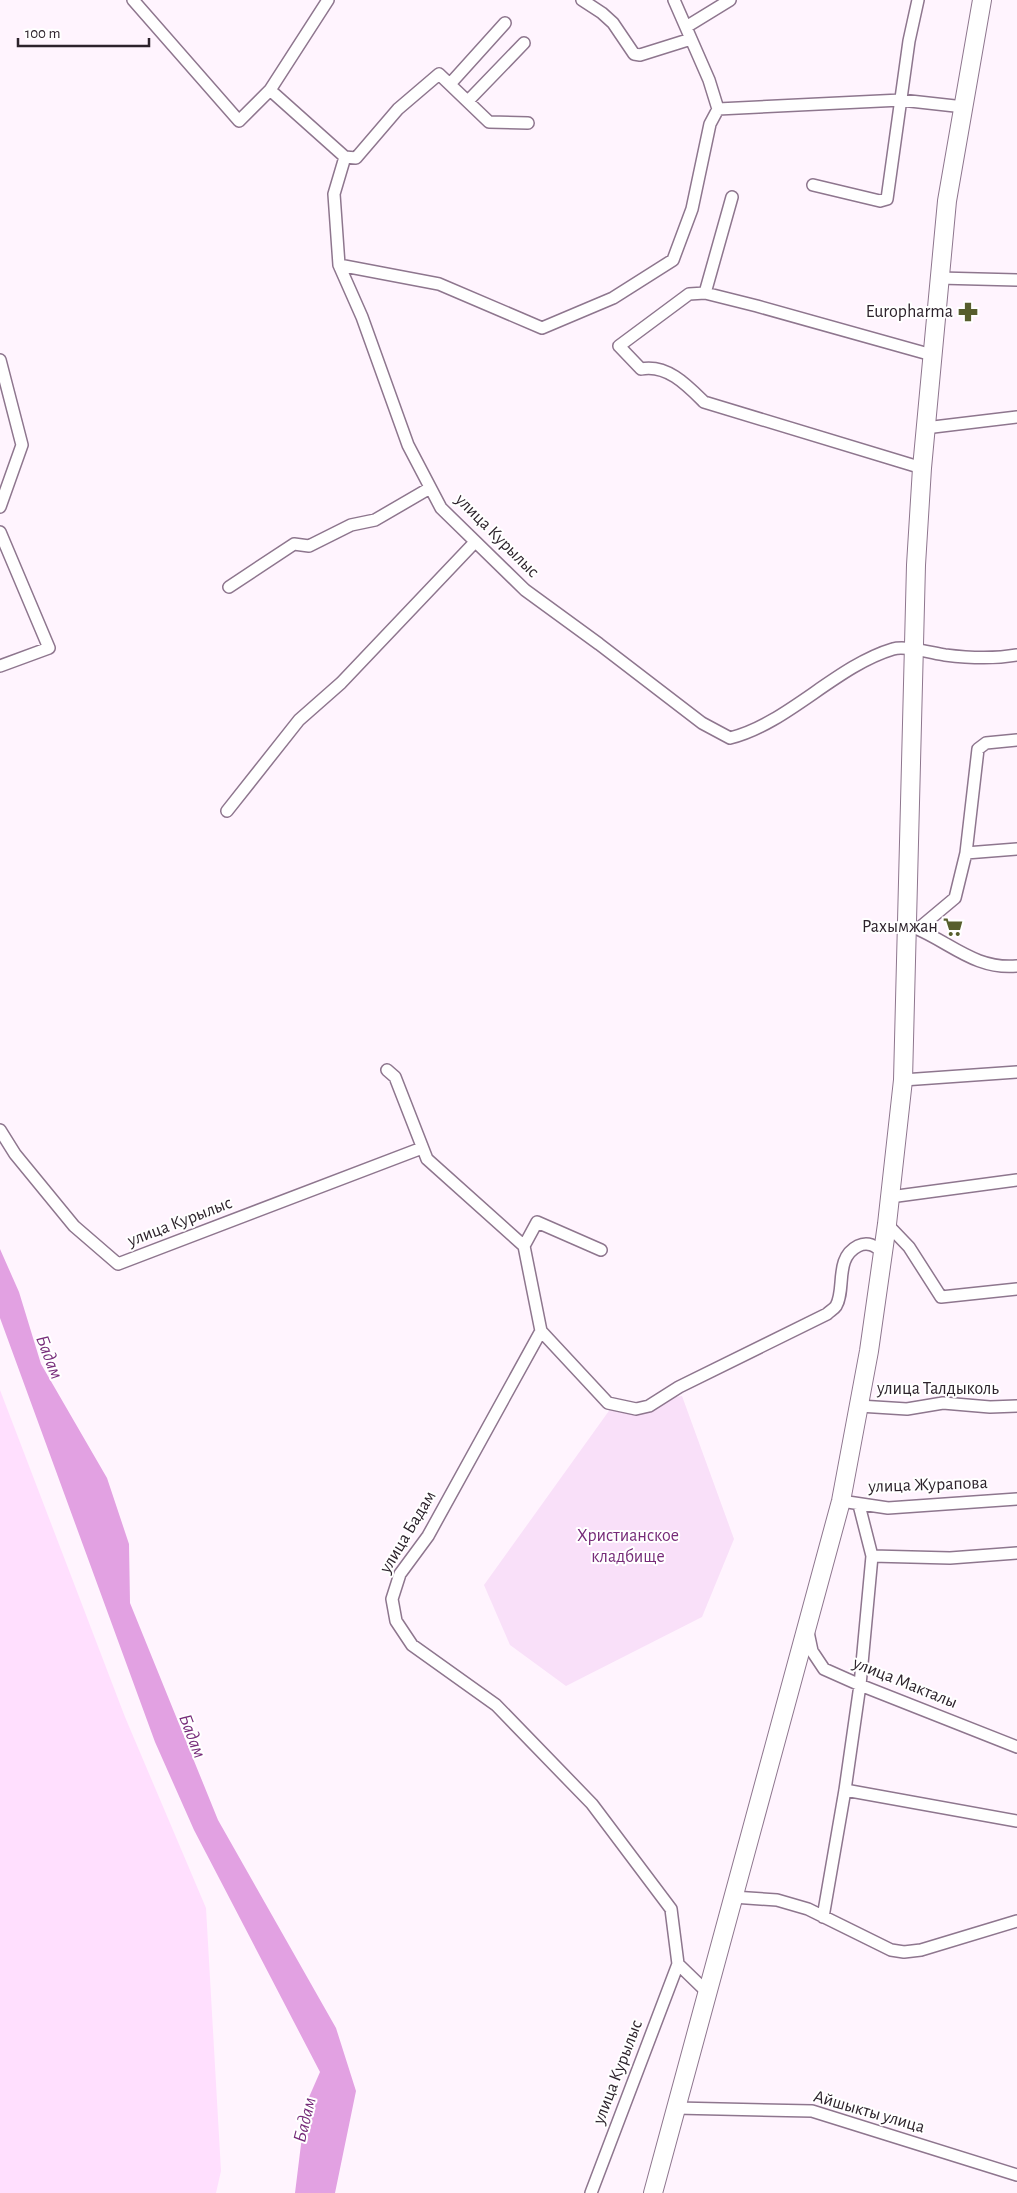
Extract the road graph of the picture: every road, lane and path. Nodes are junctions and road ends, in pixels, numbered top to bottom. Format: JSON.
{"nodes":[{"id":1,"x":133,"y":0,"type":"edge"},
{"id":2,"x":328,"y":0,"type":"edge"},
{"id":3,"x":582,"y":0,"type":"edge"},
{"id":4,"x":674,"y":0,"type":"edge"},
{"id":5,"x":730,"y":0,"type":"edge"},
{"id":6,"x":918,"y":0,"type":"edge"},
{"id":7,"x":982,"y":0,"type":"edge"},
{"id":8,"x":505,"y":23,"type":"dead end"},
{"id":9,"x":686,"y":27,"type":"junction"},
{"id":10,"x":691,"y":39,"type":"junction"},
{"id":11,"x":524,"y":43,"type":"dead end"},
{"id":12,"x":450,"y":84,"type":"junction"},
{"id":13,"x":270,"y":90,"type":"junction"},
{"id":14,"x":901,"y":100,"type":"junction"},
{"id":15,"x":468,"y":101,"type":"junction"},
{"id":16,"x":964,"y":107,"type":"junction"},
{"id":17,"x":718,"y":109,"type":"junction"},
{"id":18,"x":528,"y":124,"type":"dead end"},
{"id":19,"x":345,"y":157,"type":"junction"},
{"id":20,"x":814,"y":185,"type":"dead end"},
{"id":21,"x":732,"y":196,"type":"dead end"},
{"id":22,"x":338,"y":265,"type":"junction"},
{"id":23,"x":940,"y":278,"type":"junction"},
{"id":24,"x":1017,"y":280,"type":"edge"},
{"id":25,"x":705,"y":293,"type":"junction"},
{"id":26,"x":932,"y":355,"type":"junction"},
{"id":27,"x":0,"y":360,"type":"edge"},
{"id":28,"x":1017,"y":417,"type":"edge"},
{"id":29,"x":925,"y":428,"type":"junction"},
{"id":30,"x":922,"y":468,"type":"junction"},
{"id":31,"x":430,"y":488,"type":"junction"},
{"id":32,"x":0,"y":507,"type":"edge"},
{"id":33,"x":0,"y":532,"type":"edge"},
{"id":34,"x":476,"y":542,"type":"junction"},
{"id":35,"x":228,"y":587,"type":"dead end"},
{"id":36,"x":915,"y":650,"type":"junction"},
{"id":37,"x":1017,"y":655,"type":"edge"},
{"id":38,"x":0,"y":666,"type":"edge"},
{"id":39,"x":1017,"y":740,"type":"edge"},
{"id":40,"x":227,"y":812,"type":"dead end"},
{"id":41,"x":1017,"y":849,"type":"edge"},
{"id":42,"x":966,"y":853,"type":"junction"},
{"id":43,"x":912,"y":926,"type":"junction"},
{"id":44,"x":1017,"y":966,"type":"edge"},
{"id":45,"x":386,"y":1070,"type":"dead end"},
{"id":46,"x":1017,"y":1072,"type":"edge"},
{"id":47,"x":903,"y":1080,"type":"junction"},
{"id":48,"x":0,"y":1130,"type":"edge"},
{"id":49,"x":422,"y":1148,"type":"junction"},
{"id":50,"x":1017,"y":1180,"type":"edge"},
{"id":51,"x":890,"y":1197,"type":"junction"},
{"id":52,"x":887,"y":1224,"type":"junction"},
{"id":53,"x":524,"y":1246,"type":"junction"},
{"id":54,"x":602,"y":1250,"type":"dead end"},
{"id":55,"x":883,"y":1252,"type":"junction"},
{"id":56,"x":1017,"y":1289,"type":"edge"},
{"id":57,"x":541,"y":1331,"type":"junction"},
{"id":58,"x":859,"y":1406,"type":"junction"},
{"id":59,"x":1017,"y":1406,"type":"edge"},
{"id":60,"x":1017,"y":1499,"type":"edge"},
{"id":61,"x":841,"y":1501,"type":"junction"},
{"id":62,"x":859,"y":1505,"type":"junction"},
{"id":63,"x":1017,"y":1553,"type":"edge"},
{"id":64,"x":872,"y":1556,"type":"junction"},
{"id":65,"x":806,"y":1625,"type":"junction"},
{"id":66,"x":860,"y":1685,"type":"junction"},
{"id":67,"x":1017,"y":1747,"type":"edge"},
{"id":68,"x":846,"y":1790,"type":"junction"},
{"id":69,"x":1017,"y":1820,"type":"edge"},
{"id":70,"x":733,"y":1897,"type":"junction"},
{"id":71,"x":824,"y":1917,"type":"junction"},
{"id":72,"x":1017,"y":1921,"type":"edge"},
{"id":73,"x":678,"y":1964,"type":"junction"},
{"id":74,"x":708,"y":1993,"type":"junction"},
{"id":75,"x":676,"y":2108,"type":"junction"},
{"id":76,"x":1017,"y":2175,"type":"edge"},
{"id":77,"x":591,"y":2193,"type":"edge"},
{"id":78,"x":653,"y":2193,"type":"edge"}],
"edges":[{"from":1,"to":13,"type":"street"},
{"from":2,"to":13,"type":"street"},
{"from":3,"to":10,"type":"street"},
{"from":4,"to":9,"type":"street"},
{"from":5,"to":9,"type":"street"},
{"from":6,"to":14,"type":"street"},
{"from":7,"to":16,"type":"highway"},
{"from":8,"to":12,"type":"street"},
{"from":9,"to":10,"type":"street"},
{"from":10,"to":17,"type":"street"},
{"from":11,"to":15,"type":"street"},
{"from":12,"to":15,"type":"street"},
{"from":12,"to":19,"type":"street"},
{"from":13,"to":19,"type":"street"},
{"from":14,"to":16,"type":"street"},
{"from":14,"to":17,"type":"street"},
{"from":14,"to":20,"type":"street"},
{"from":15,"to":18,"type":"street"},
{"from":16,"to":23,"type":"highway"},
{"from":17,"to":22,"type":"street"},
{"from":19,"to":22,"type":"street","name":"улица Курылыс"},
{"from":21,"to":25,"type":"street"},
{"from":22,"to":31,"type":"street","name":"улица Курылыс"},
{"from":23,"to":24,"type":"street"},
{"from":23,"to":26,"type":"highway"},
{"from":25,"to":26,"type":"street"},
{"from":25,"to":30,"type":"street"},
{"from":26,"to":29,"type":"highway"},
{"from":27,"to":32,"type":"street"},
{"from":28,"to":29,"type":"street"},
{"from":29,"to":30,"type":"highway"},
{"from":30,"to":36,"type":"highway"},
{"from":31,"to":34,"type":"street","name":"улица Курылыс"},
{"from":31,"to":35,"type":"street"},
{"from":33,"to":38,"type":"street"},
{"from":34,"to":36,"type":"street","name":"улица Курылыс"},
{"from":34,"to":40,"type":"street"},
{"from":36,"to":37,"type":"street","name":"улица Курылыс"},
{"from":36,"to":43,"type":"highway"},
{"from":39,"to":42,"type":"street"},
{"from":41,"to":42,"type":"street"},
{"from":42,"to":43,"type":"street"},
{"from":43,"to":44,"type":"street"},
{"from":43,"to":47,"type":"highway"},
{"from":45,"to":49,"type":"street"},
{"from":46,"to":47,"type":"street"},
{"from":47,"to":51,"type":"highway"},
{"from":48,"to":49,"type":"street","name":"улица Курылыс"},
{"from":49,"to":53,"type":"street"},
{"from":50,"to":51,"type":"street"},
{"from":51,"to":52,"type":"highway"},
{"from":52,"to":55,"type":"highway"},
{"from":52,"to":56,"type":"street"},
{"from":53,"to":54,"type":"street"},
{"from":53,"to":57,"type":"street"},
{"from":55,"to":57,"type":"street"},
{"from":55,"to":58,"type":"highway"},
{"from":57,"to":73,"type":"street","name":"улица Бадам"},
{"from":58,"to":59,"type":"street","name":"улица Талдыколь"},
{"from":58,"to":61,"type":"highway"},
{"from":60,"to":62,"type":"street","name":"улица Журапова"},
{"from":61,"to":62,"type":"street","name":"улица Журапова"},
{"from":61,"to":65,"type":"highway"},
{"from":62,"to":64,"type":"street"},
{"from":63,"to":64,"type":"street"},
{"from":64,"to":66,"type":"street"},
{"from":65,"to":66,"type":"street","name":"улица Макталы"},
{"from":65,"to":70,"type":"highway"},
{"from":66,"to":67,"type":"street","name":"улица Макталы"},
{"from":66,"to":68,"type":"street"},
{"from":68,"to":69,"type":"street"},
{"from":68,"to":71,"type":"street"},
{"from":70,"to":71,"type":"street"},
{"from":70,"to":74,"type":"highway"},
{"from":71,"to":72,"type":"street"},
{"from":73,"to":74,"type":"street"},
{"from":73,"to":77,"type":"street","name":"улица Курылыс"},
{"from":74,"to":75,"type":"highway"},
{"from":75,"to":76,"type":"street","name":"Айшыкты улица"},
{"from":75,"to":78,"type":"highway"}]}
